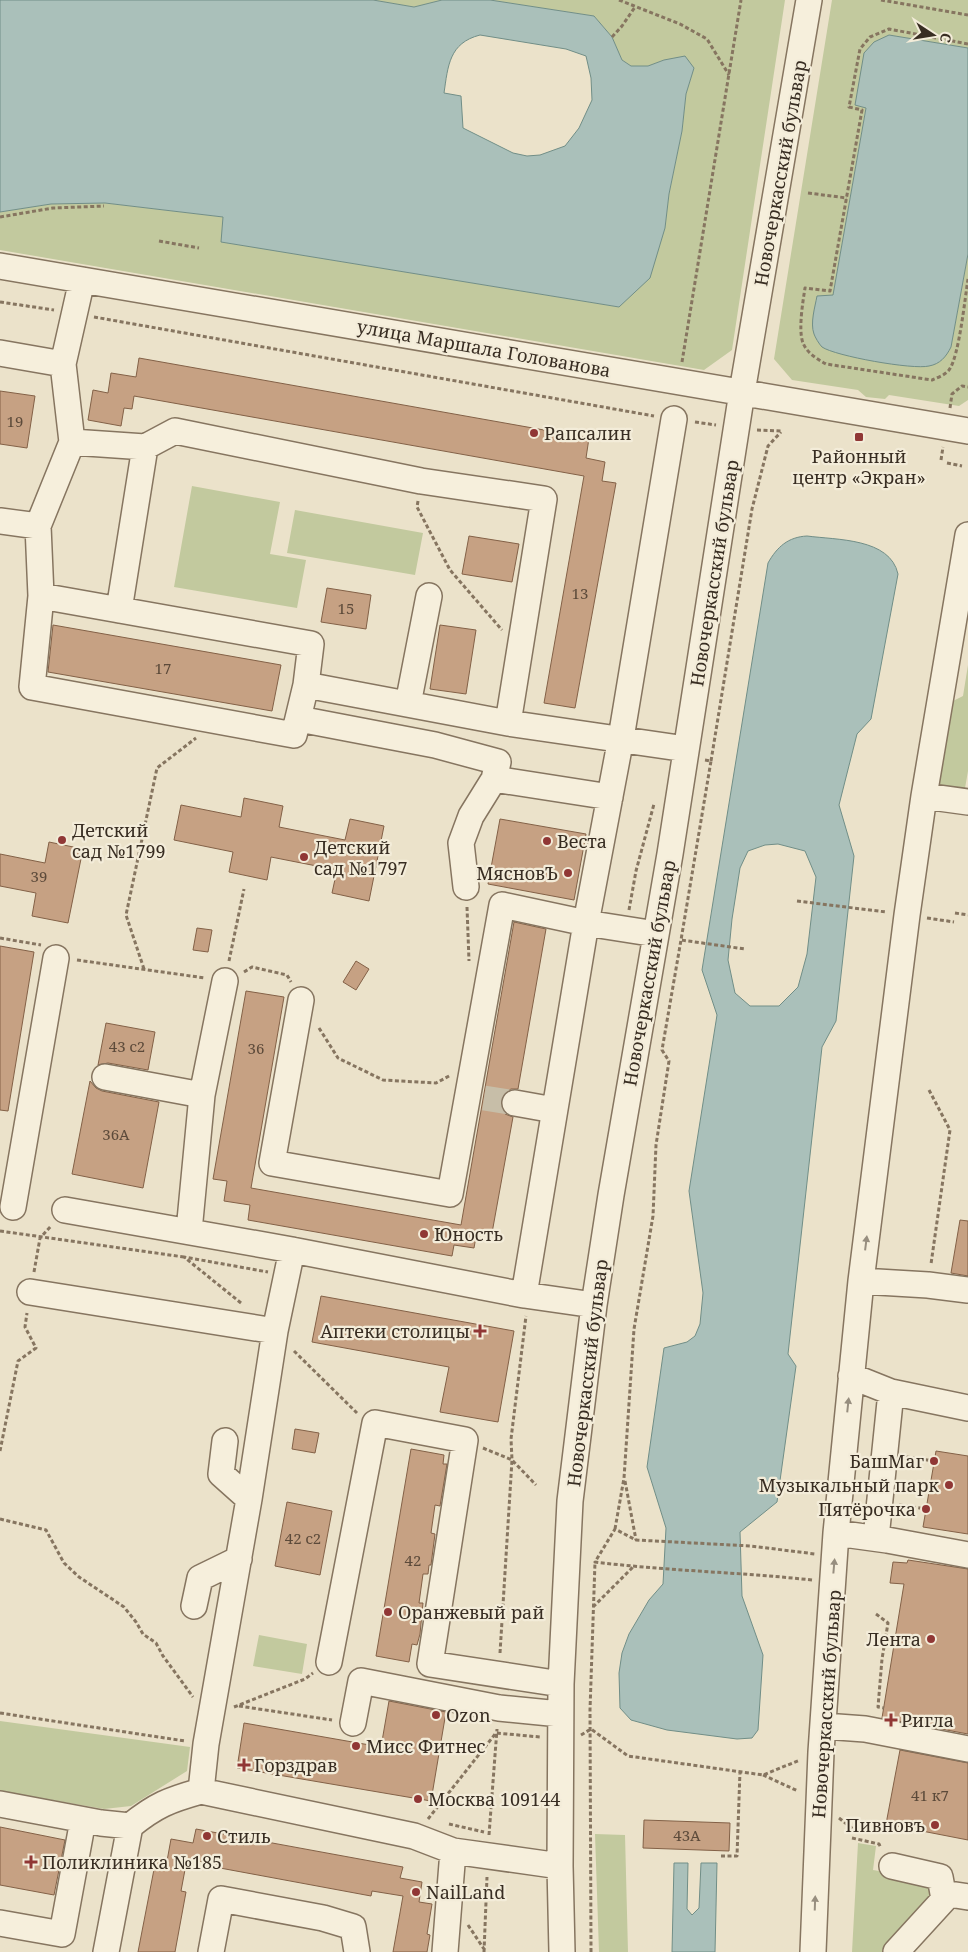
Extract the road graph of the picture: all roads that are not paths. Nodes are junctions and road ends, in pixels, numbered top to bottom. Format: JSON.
{"nodes":[{"id":1,"x":809,"y":0,"type":"edge"},
{"id":2,"x":0,"y":266,"type":"edge"},
{"id":3,"x":82,"y":280,"type":"junction"},
{"id":4,"x":0,"y":353,"type":"edge"},
{"id":5,"x":63,"y":364,"type":"junction"},
{"id":6,"x":742,"y":392,"type":"junction"},
{"id":7,"x":674,"y":419,"type":"road end"},
{"id":8,"x":968,"y":431,"type":"edge"},
{"id":9,"x":72,"y":442,"type":"junction"},
{"id":10,"x":145,"y":447,"type":"junction"},
{"id":11,"x":0,"y":521,"type":"edge"},
{"id":12,"x":38,"y":526,"type":"junction"},
{"id":13,"x":968,"y":535,"type":"edge"},
{"id":14,"x":41,"y":596,"type":"junction"},
{"id":15,"x":429,"y":596,"type":"dead end"},
{"id":16,"x":119,"y":610,"type":"junction"},
{"id":17,"x":306,"y":685,"type":"junction"},
{"id":18,"x":408,"y":704,"type":"junction"},
{"id":19,"x":299,"y":719,"type":"junction"},
{"id":20,"x":508,"y":723,"type":"junction"},
{"id":21,"x":621,"y":738,"type":"junction"},
{"id":22,"x":686,"y":749,"type":"junction"},
{"id":23,"x":494,"y":779,"type":"junction"},
{"id":24,"x":924,"y":796,"type":"junction"},
{"id":25,"x":610,"y":797,"type":"junction"},
{"id":26,"x":968,"y":802,"type":"edge"},
{"id":27,"x":466,"y":887,"type":"dead end"},
{"id":28,"x":586,"y":923,"type":"junction"},
{"id":29,"x":656,"y":934,"type":"junction"},
{"id":30,"x":56,"y":958,"type":"road end"},
{"id":31,"x":225,"y":981,"type":"road end"},
{"id":32,"x":301,"y":1000,"type":"road end"},
{"id":33,"x":105,"y":1076,"type":"dead end"},
{"id":34,"x":202,"y":1095,"type":"junction"},
{"id":35,"x":515,"y":1103,"type":"tunnel mouth"},
{"id":36,"x":554,"y":1110,"type":"junction"},
{"id":37,"x":13,"y":1207,"type":"edge"},
{"id":38,"x":65,"y":1210,"type":"dead end"},
{"id":39,"x":189,"y":1231,"type":"junction"},
{"id":40,"x":292,"y":1250,"type":"junction"},
{"id":41,"x":861,"y":1281,"type":"junction"},
{"id":42,"x":968,"y":1290,"type":"edge"},
{"id":43,"x":30,"y":1292,"type":"road end"},
{"id":44,"x":526,"y":1295,"type":"junction"},
{"id":45,"x":594,"y":1305,"type":"junction"},
{"id":46,"x":275,"y":1330,"type":"junction"},
{"id":47,"x":851,"y":1376,"type":"junction"},
{"id":48,"x":891,"y":1392,"type":"junction"},
{"id":49,"x":968,"y":1408,"type":"edge"},
{"id":50,"x":225,"y":1441,"type":"dead end"},
{"id":51,"x":249,"y":1499,"type":"junction"},
{"id":52,"x":876,"y":1538,"type":"junction"},
{"id":53,"x":835,"y":1545,"type":"junction"},
{"id":54,"x":968,"y":1555,"type":"edge"},
{"id":55,"x":238,"y":1559,"type":"junction"},
{"id":56,"x":194,"y":1606,"type":"dead end"},
{"id":57,"x":329,"y":1662,"type":"dead end"},
{"id":58,"x":560,"y":1684,"type":"junction"},
{"id":59,"x":353,"y":1723,"type":"road end"},
{"id":60,"x":561,"y":1726,"type":"junction"},
{"id":61,"x":824,"y":1726,"type":"junction"},
{"id":62,"x":968,"y":1749,"type":"edge"},
{"id":63,"x":201,"y":1791,"type":"junction"},
{"id":64,"x":0,"y":1804,"type":"edge"},
{"id":65,"x":83,"y":1820,"type":"junction"},
{"id":66,"x":130,"y":1826,"type":"junction"},
{"id":67,"x":453,"y":1851,"type":"junction"},
{"id":68,"x":560,"y":1866,"type":"junction"},
{"id":69,"x":892,"y":1866,"type":"road end"},
{"id":70,"x":956,"y":1898,"type":"edge"},
{"id":71,"x":0,"y":1923,"type":"edge"},
{"id":72,"x":106,"y":1952,"type":"edge"},
{"id":73,"x":211,"y":1952,"type":"edge"},
{"id":74,"x":357,"y":1952,"type":"edge"},
{"id":75,"x":445,"y":1952,"type":"edge"},
{"id":76,"x":562,"y":1952,"type":"edge"},
{"id":77,"x":813,"y":1952,"type":"edge"},
{"id":78,"x":896,"y":1952,"type":"edge"}],
"edges":[{"from":1,"to":6,"type":"street","name":"Новочеркасский бульвар"},
{"from":2,"to":3,"type":"street","name":"улица Маршала Голованова"},
{"from":3,"to":5,"type":"street"},
{"from":3,"to":6,"type":"street","name":"улица Маршала Голованова"},
{"from":4,"to":5,"type":"street"},
{"from":5,"to":9,"type":"street"},
{"from":6,"to":8,"type":"street","name":"улица Маршала Голованова"},
{"from":6,"to":22,"type":"street","name":"Новочеркасский бульвар"},
{"from":7,"to":21,"type":"street"},
{"from":9,"to":10,"type":"street"},
{"from":9,"to":12,"type":"street"},
{"from":10,"to":16,"type":"street"},
{"from":10,"to":20,"type":"street"},
{"from":11,"to":12,"type":"street"},
{"from":12,"to":14,"type":"street"},
{"from":13,"to":24,"type":"street","name":"Новочеркасский бульвар"},
{"from":14,"to":16,"type":"street"},
{"from":14,"to":19,"type":"street"},
{"from":15,"to":18,"type":"street"},
{"from":16,"to":17,"type":"street"},
{"from":17,"to":18,"type":"street"},
{"from":17,"to":19,"type":"street"},
{"from":18,"to":20,"type":"street"},
{"from":19,"to":23,"type":"street"},
{"from":20,"to":21,"type":"street"},
{"from":21,"to":22,"type":"street"},
{"from":21,"to":25,"type":"street"},
{"from":22,"to":29,"type":"street","name":"Новочеркасский бульвар"},
{"from":23,"to":25,"type":"street"},
{"from":23,"to":27,"type":"street"},
{"from":24,"to":26,"type":"street"},
{"from":41,"to":24,"type":"street","name":"Новочеркасский бульвар","one_way":true},
{"from":25,"to":28,"type":"street"},
{"from":28,"to":29,"type":"street"},
{"from":28,"to":32,"type":"street"},
{"from":28,"to":36,"type":"street"},
{"from":29,"to":45,"type":"street","name":"Новочеркасский бульвар"},
{"from":30,"to":37,"type":"street"},
{"from":31,"to":34,"type":"street"},
{"from":33,"to":34,"type":"street"},
{"from":34,"to":39,"type":"street"},
{"from":35,"to":36,"type":"street"},
{"from":36,"to":44,"type":"street"},
{"from":38,"to":39,"type":"street"},
{"from":39,"to":40,"type":"street"},
{"from":40,"to":44,"type":"street"},
{"from":40,"to":46,"type":"street"},
{"from":41,"to":42,"type":"street"},
{"from":41,"to":47,"type":"street","name":"Новочеркасский бульвар"},
{"from":43,"to":46,"type":"street"},
{"from":44,"to":45,"type":"street"},
{"from":45,"to":58,"type":"street","name":"Новочеркасский бульвар"},
{"from":46,"to":51,"type":"street"},
{"from":47,"to":48,"type":"street"},
{"from":53,"to":47,"type":"street","name":"Новочеркасский бульвар","one_way":true},
{"from":48,"to":49,"type":"street"},
{"from":48,"to":52,"type":"street"},
{"from":50,"to":51,"type":"street"},
{"from":51,"to":55,"type":"street"},
{"from":52,"to":53,"type":"street"},
{"from":52,"to":54,"type":"street"},
{"from":61,"to":53,"type":"street","name":"Новочеркасский бульвар","one_way":true},
{"from":55,"to":56,"type":"street"},
{"from":55,"to":63,"type":"street"},
{"from":57,"to":58,"type":"street"},
{"from":58,"to":60,"type":"street","name":"Новочеркасский бульвар"},
{"from":59,"to":60,"type":"street"},
{"from":60,"to":68,"type":"street","name":"Новочеркасский бульвар"},
{"from":61,"to":62,"type":"street"},
{"from":77,"to":61,"type":"street","name":"Новочеркасский бульвар","one_way":true},
{"from":63,"to":66,"type":"street"},
{"from":63,"to":67,"type":"street"},
{"from":64,"to":65,"type":"street"},
{"from":65,"to":66,"type":"street"},
{"from":65,"to":71,"type":"street"},
{"from":66,"to":72,"type":"street"},
{"from":67,"to":68,"type":"street"},
{"from":67,"to":75,"type":"street"},
{"from":68,"to":76,"type":"street","name":"Новочеркасский бульвар"},
{"from":69,"to":70,"type":"street"},
{"from":70,"to":78,"type":"street"},
{"from":73,"to":74,"type":"street"}]}
